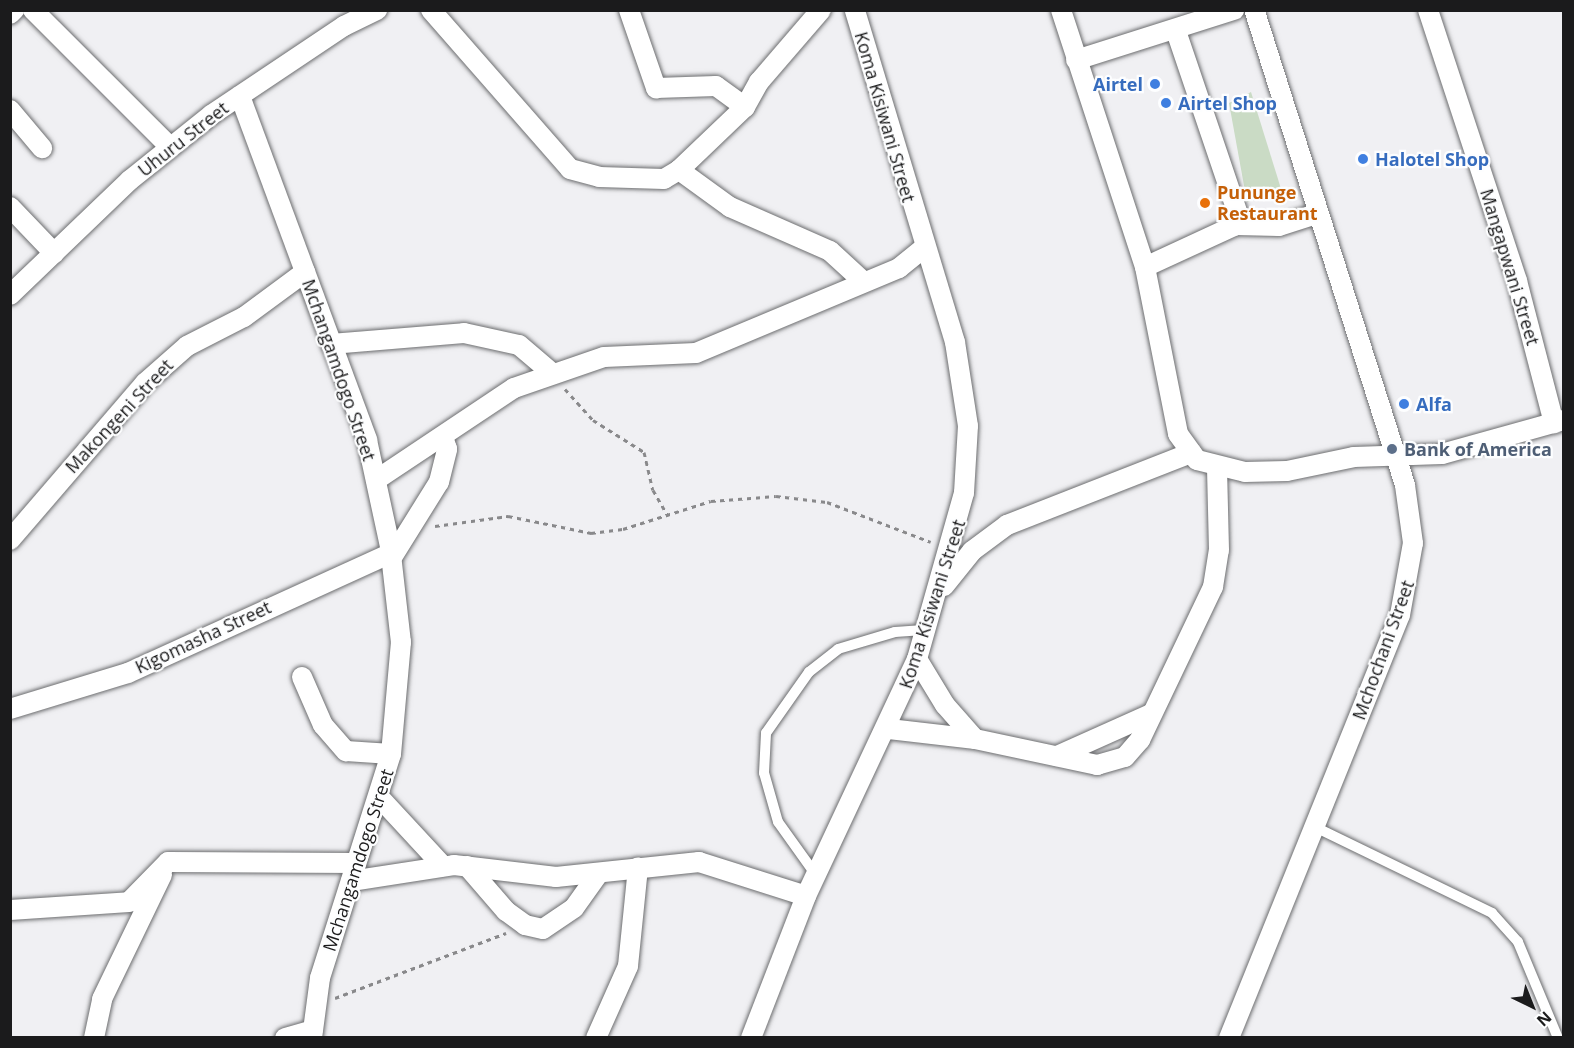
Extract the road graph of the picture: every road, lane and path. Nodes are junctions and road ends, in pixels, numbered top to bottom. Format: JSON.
{"nodes":[{"id":1,"x":14,"y":10,"type":"edge"},
{"id":2,"x":33,"y":10,"type":"edge"},
{"id":3,"x":377,"y":10,"type":"edge"},
{"id":4,"x":430,"y":10,"type":"edge"},
{"id":5,"x":629,"y":10,"type":"edge"},
{"id":6,"x":820,"y":10,"type":"edge"},
{"id":7,"x":855,"y":10,"type":"edge"},
{"id":8,"x":1062,"y":10,"type":"edge"},
{"id":9,"x":1234,"y":10,"type":"edge"},
{"id":10,"x":1254,"y":10,"type":"edge"},
{"id":11,"x":1428,"y":10,"type":"edge"},
{"id":12,"x":10,"y":14,"type":"edge"},
{"id":13,"x":1176,"y":30,"type":"junction"},
{"id":14,"x":1076,"y":60,"type":"junction"},
{"id":15,"x":240,"y":96,"type":"junction"},
{"id":16,"x":745,"y":108,"type":"junction"},
{"id":17,"x":10,"y":110,"type":"edge"},
{"id":18,"x":170,"y":147,"type":"junction"},
{"id":19,"x":42,"y":148,"type":"dead end"},
{"id":20,"x":679,"y":170,"type":"junction"},
{"id":21,"x":10,"y":207,"type":"edge"},
{"id":22,"x":1317,"y":214,"type":"junction"},
{"id":23,"x":1236,"y":225,"type":"junction"},
{"id":24,"x":925,"y":247,"type":"junction"},
{"id":25,"x":54,"y":253,"type":"junction"},
{"id":26,"x":1145,"y":267,"type":"junction"},
{"id":27,"x":305,"y":272,"type":"junction"},
{"id":28,"x":864,"y":282,"type":"junction"},
{"id":29,"x":10,"y":295,"type":"edge"},
{"id":30,"x":331,"y":344,"type":"junction"},
{"id":31,"x":552,"y":373,"type":"junction"},
{"id":32,"x":1559,"y":421,"type":"edge"},
{"id":33,"x":443,"y":436,"type":"junction"},
{"id":34,"x":1191,"y":453,"type":"junction"},
{"id":35,"x":1395,"y":456,"type":"junction"},
{"id":36,"x":1217,"y":468,"type":"junction"},
{"id":37,"x":376,"y":480,"type":"junction"},
{"id":38,"x":668,"y":516,"type":"junction"},
{"id":39,"x":404,"y":536,"type":"junction"},
{"id":40,"x":10,"y":540,"type":"edge"},
{"id":41,"x":951,"y":547,"type":"junction"},
{"id":42,"x":391,"y":556,"type":"junction"},
{"id":43,"x":938,"y":593,"type":"junction"},
{"id":44,"x":927,"y":630,"type":"junction"},
{"id":45,"x":917,"y":659,"type":"junction"},
{"id":46,"x":302,"y":677,"type":"dead end"},
{"id":47,"x":10,"y":709,"type":"edge"},
{"id":48,"x":1152,"y":714,"type":"junction"},
{"id":49,"x":889,"y":729,"type":"junction"},
{"id":50,"x":975,"y":739,"type":"junction"},
{"id":51,"x":391,"y":754,"type":"junction"},
{"id":52,"x":1057,"y":756,"type":"junction"},
{"id":53,"x":380,"y":798,"type":"junction"},
{"id":54,"x":1315,"y":827,"type":"junction"},
{"id":55,"x":168,"y":862,"type":"junction"},
{"id":56,"x":443,"y":866,"type":"junction"},
{"id":57,"x":467,"y":866,"type":"junction"},
{"id":58,"x":638,"y":868,"type":"junction"},
{"id":59,"x":354,"y":872,"type":"junction"},
{"id":60,"x":599,"y":873,"type":"junction"},
{"id":61,"x":816,"y":875,"type":"junction"},
{"id":62,"x":806,"y":896,"type":"junction"},
{"id":63,"x":10,"y":910,"type":"edge"},
{"id":64,"x":525,"y":925,"type":"junction"},
{"id":65,"x":317,"y":1004,"type":"junction"},
{"id":66,"x":312,"y":1034,"type":"edge"},
{"id":67,"x":93,"y":1038,"type":"edge"},
{"id":68,"x":285,"y":1038,"type":"edge"},
{"id":69,"x":596,"y":1038,"type":"edge"},
{"id":70,"x":751,"y":1038,"type":"edge"},
{"id":71,"x":1229,"y":1038,"type":"edge"},
{"id":72,"x":1558,"y":1038,"type":"edge"}],
"edges":[{"from":1,"to":12,"type":"street"},
{"from":2,"to":18,"type":"street"},
{"from":3,"to":15,"type":"street","name":"Uhuru Street"},
{"from":4,"to":20,"type":"street"},
{"from":5,"to":16,"type":"street"},
{"from":6,"to":16,"type":"street"},
{"from":7,"to":24,"type":"street","name":"Koma Kisiwani Street"},
{"from":8,"to":14,"type":"street"},
{"from":9,"to":13,"type":"street"},
{"from":10,"to":22,"type":"street","name":"Mchochani Street"},
{"from":11,"to":32,"type":"street","name":"Mangapwani Street"},
{"from":13,"to":14,"type":"street"},
{"from":13,"to":23,"type":"street"},
{"from":14,"to":26,"type":"street"},
{"from":15,"to":18,"type":"street","name":"Uhuru Street"},
{"from":15,"to":27,"type":"street","name":"Mchangamdogo Street"},
{"from":16,"to":20,"type":"street"},
{"from":17,"to":19,"type":"street"},
{"from":18,"to":25,"type":"street","name":"Uhuru Street"},
{"from":20,"to":28,"type":"street"},
{"from":21,"to":25,"type":"street"},
{"from":22,"to":23,"type":"street"},
{"from":22,"to":35,"type":"street","name":"Mchochani Street"},
{"from":23,"to":26,"type":"street"},
{"from":24,"to":28,"type":"street"},
{"from":24,"to":41,"type":"street","name":"Koma Kisiwani Street"},
{"from":25,"to":29,"type":"street","name":"Uhuru Street"},
{"from":26,"to":34,"type":"street"},
{"from":27,"to":30,"type":"street","name":"Mchangamdogo Street"},
{"from":27,"to":40,"type":"street","name":"Makongeni Street"},
{"from":28,"to":31,"type":"street"},
{"from":30,"to":31,"type":"street"},
{"from":30,"to":37,"type":"street","name":"Mchangamdogo Street"},
{"from":31,"to":33,"type":"street"},
{"from":31,"to":38,"type":"path"},
{"from":32,"to":35,"type":"street"},
{"from":33,"to":37,"type":"street"},
{"from":33,"to":39,"type":"street"},
{"from":34,"to":36,"type":"street"},
{"from":34,"to":43,"type":"street"},
{"from":35,"to":36,"type":"street"},
{"from":35,"to":54,"type":"street","name":"Mchochani Street"},
{"from":36,"to":48,"type":"street"},
{"from":37,"to":42,"type":"street","name":"Mchangamdogo Street"},
{"from":38,"to":39,"type":"path"},
{"from":38,"to":41,"type":"path"},
{"from":39,"to":42,"type":"street"},
{"from":41,"to":43,"type":"street","name":"Koma Kisiwani Street"},
{"from":42,"to":47,"type":"street","name":"Kigomasha Street"},
{"from":42,"to":51,"type":"street","name":"Mchangamdogo Street"},
{"from":43,"to":44,"type":"street","name":"Koma Kisiwani Street"},
{"from":44,"to":45,"type":"street","name":"Koma Kisiwani Street"},
{"from":44,"to":61,"type":"lane"},
{"from":45,"to":49,"type":"street","name":"Koma Kisiwani Street"},
{"from":45,"to":50,"type":"street"},
{"from":46,"to":51,"type":"street"},
{"from":48,"to":52,"type":"street"},
{"from":48,"to":52,"type":"street"},
{"from":49,"to":50,"type":"street"},
{"from":49,"to":61,"type":"street","name":"Koma Kisiwani Street"},
{"from":50,"to":52,"type":"street"},
{"from":51,"to":53,"type":"street","name":"Mchangamdogo Street"},
{"from":53,"to":56,"type":"street"},
{"from":53,"to":59,"type":"street","name":"Mchangamdogo Street"},
{"from":54,"to":71,"type":"street","name":"Mchochani Street"},
{"from":54,"to":72,"type":"lane"},
{"from":55,"to":59,"type":"street"},
{"from":55,"to":63,"type":"street"},
{"from":55,"to":67,"type":"street"},
{"from":56,"to":57,"type":"street"},
{"from":56,"to":59,"type":"street"},
{"from":57,"to":60,"type":"street"},
{"from":57,"to":64,"type":"street"},
{"from":58,"to":60,"type":"street"},
{"from":58,"to":62,"type":"street"},
{"from":58,"to":69,"type":"street"},
{"from":59,"to":65,"type":"street","name":"Mchangamdogo Street"},
{"from":60,"to":64,"type":"street"},
{"from":61,"to":62,"type":"street","name":"Koma Kisiwani Street"},
{"from":62,"to":70,"type":"street","name":"Koma Kisiwani Street"},
{"from":64,"to":65,"type":"path"},
{"from":65,"to":66,"type":"street","name":"Mchangamdogo Street"},
{"from":66,"to":68,"type":"street"}]}
